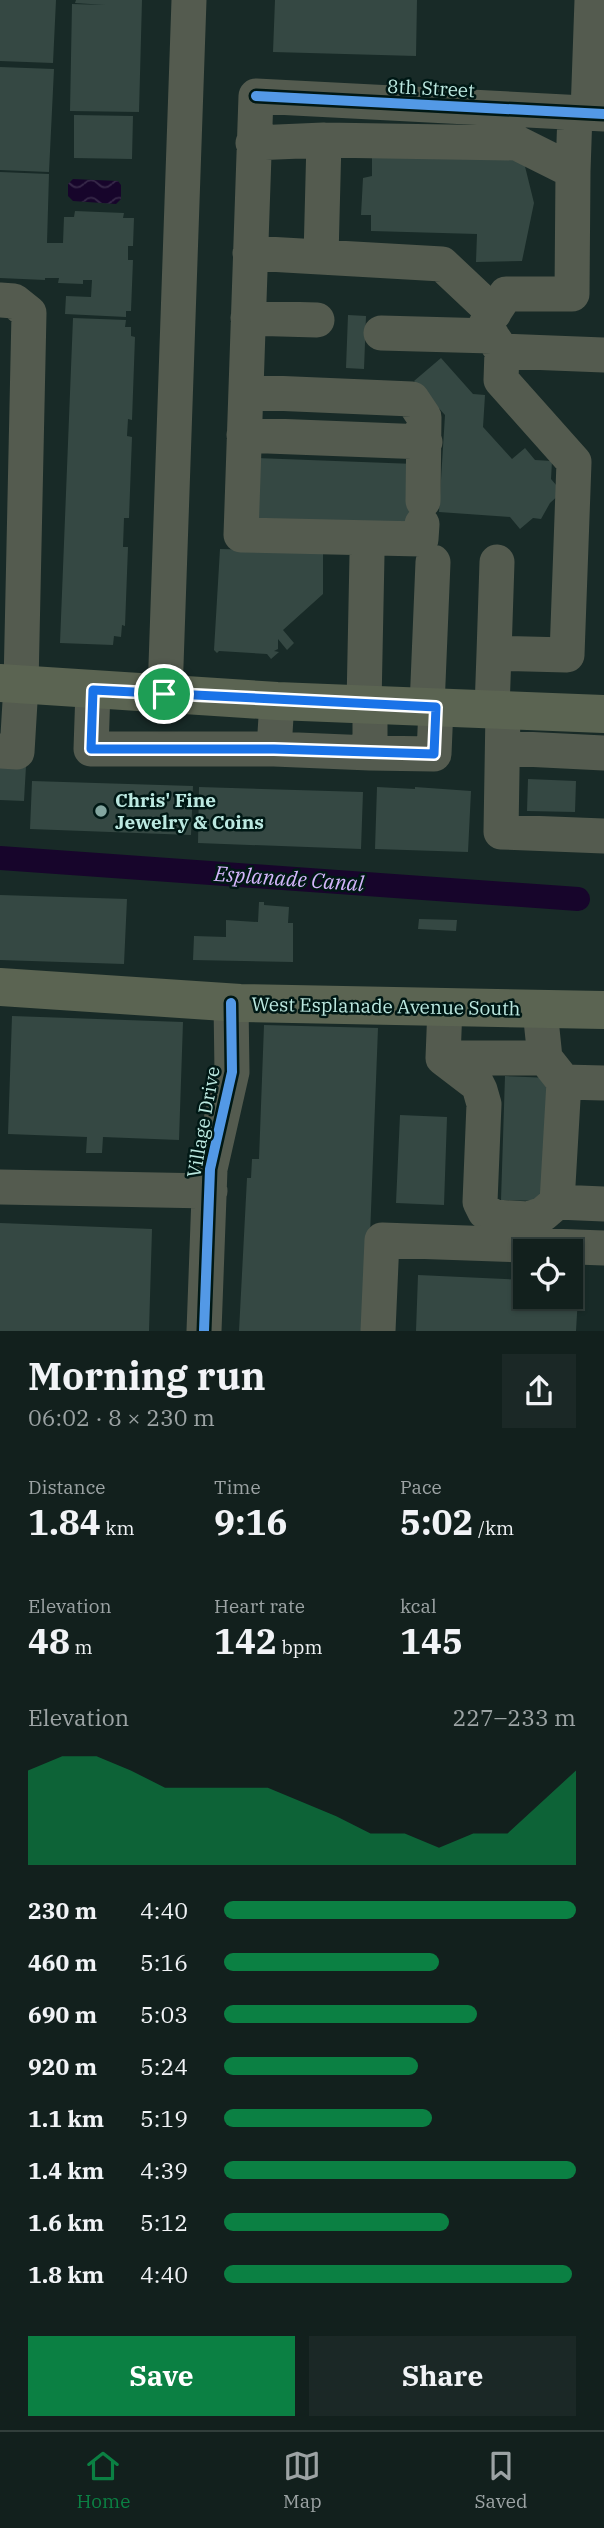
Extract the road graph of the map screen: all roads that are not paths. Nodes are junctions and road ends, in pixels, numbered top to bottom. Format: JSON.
{"nodes":[{"id":1,"x":189,"y":0,"type":"edge"},
{"id":2,"x":592,"y":0,"type":"edge"},
{"id":3,"x":589,"y":113,"type":"edge"},
{"id":4,"x":324,"y":140,"type":"junction"},
{"id":5,"x":253,"y":143,"type":"junction"},
{"id":6,"x":573,"y":171,"type":"junction"},
{"id":7,"x":250,"y":253,"type":"junction"},
{"id":8,"x":321,"y":257,"type":"junction"},
{"id":9,"x":0,"y":300,"type":"edge"},
{"id":10,"x":248,"y":318,"type":"junction"},
{"id":11,"x":317,"y":320,"type":"dead end"},
{"id":12,"x":382,"y":333,"type":"dead end"},
{"id":13,"x":496,"y":333,"type":"junction"},
{"id":14,"x":604,"y":355,"type":"edge"},
{"id":15,"x":246,"y":392,"type":"junction"},
{"id":16,"x":244,"y":435,"type":"junction"},
{"id":17,"x":425,"y":442,"type":"junction"},
{"id":18,"x":367,"y":555,"type":"dead end"},
{"id":19,"x":433,"y":562,"type":"dead end"},
{"id":20,"x":497,"y":562,"type":"dead end"},
{"id":21,"x":494,"y":653,"type":"junction"},
{"id":22,"x":10,"y":684,"type":"edge"},
{"id":23,"x":93,"y":690,"type":"junction"},
{"id":24,"x":164,"y":694,"type":"junction"},
{"id":25,"x":277,"y":701,"type":"junction"},
{"id":26,"x":367,"y":704,"type":"junction"},
{"id":27,"x":431,"y":707,"type":"junction"},
{"id":28,"x":498,"y":710,"type":"junction"},
{"id":29,"x":604,"y":714,"type":"edge"},
{"id":30,"x":503,"y":748,"type":"junction"},
{"id":31,"x":274,"y":749,"type":"junction"},
{"id":32,"x":0,"y":751,"type":"edge"},
{"id":33,"x":370,"y":753,"type":"junction"},
{"id":34,"x":604,"y":753,"type":"edge"},
{"id":35,"x":604,"y":836,"type":"edge"},
{"id":36,"x":0,"y":987,"type":"edge"},
{"id":37,"x":231,"y":1003,"type":"junction"},
{"id":38,"x":445,"y":1007,"type":"junction"},
{"id":39,"x":540,"y":1010,"type":"junction"},
{"id":40,"x":604,"y":1010,"type":"edge"},
{"id":41,"x":443,"y":1058,"type":"junction"},
{"id":42,"x":554,"y":1070,"type":"junction"},
{"id":43,"x":604,"y":1083,"type":"edge"},
{"id":44,"x":0,"y":1187,"type":"edge"},
{"id":45,"x":209,"y":1191,"type":"junction"},
{"id":46,"x":557,"y":1202,"type":"junction"},
{"id":47,"x":604,"y":1204,"type":"edge"},
{"id":48,"x":604,"y":1248,"type":"edge"},
{"id":49,"x":204,"y":1331,"type":"edge"},
{"id":50,"x":378,"y":1331,"type":"edge"}],
"edges":[{"from":1,"to":24,"type":"street"},
{"from":2,"to":3,"type":"street"},
{"from":3,"to":5,"type":"street","name":"8th Street"},
{"from":3,"to":6,"type":"street"},
{"from":4,"to":5,"type":"street"},
{"from":4,"to":6,"type":"street"},
{"from":4,"to":8,"type":"street"},
{"from":5,"to":7,"type":"street"},
{"from":6,"to":13,"type":"street"},
{"from":7,"to":8,"type":"street"},
{"from":7,"to":10,"type":"street"},
{"from":8,"to":13,"type":"street"},
{"from":9,"to":22,"type":"street"},
{"from":10,"to":11,"type":"street"},
{"from":10,"to":15,"type":"street"},
{"from":12,"to":13,"type":"street"},
{"from":13,"to":14,"type":"street"},
{"from":13,"to":21,"type":"street"},
{"from":15,"to":16,"type":"street"},
{"from":15,"to":17,"type":"street"},
{"from":16,"to":17,"type":"street"},
{"from":16,"to":17,"type":"street"},
{"from":18,"to":26,"type":"street"},
{"from":19,"to":27,"type":"street"},
{"from":20,"to":21,"type":"street"},
{"from":21,"to":28,"type":"street"},
{"from":22,"to":23,"type":"main road"},
{"from":22,"to":32,"type":"street"},
{"from":23,"to":24,"type":"main road"},
{"from":23,"to":31,"type":"street"},
{"from":24,"to":25,"type":"main road"},
{"from":25,"to":26,"type":"main road"},
{"from":25,"to":31,"type":"street"},
{"from":26,"to":27,"type":"main road"},
{"from":26,"to":33,"type":"street"},
{"from":27,"to":28,"type":"main road"},
{"from":27,"to":33,"type":"street"},
{"from":28,"to":29,"type":"main road"},
{"from":28,"to":30,"type":"street"},
{"from":30,"to":34,"type":"street"},
{"from":30,"to":35,"type":"street"},
{"from":31,"to":33,"type":"street"},
{"from":36,"to":37,"type":"main road","name":"West Esplanade Avenue South"},
{"from":37,"to":38,"type":"main road","name":"West Esplanade Avenue South"},
{"from":37,"to":45,"type":"street","name":"Village Drive"},
{"from":38,"to":39,"type":"main road","name":"West Esplanade Avenue South"},
{"from":38,"to":41,"type":"street"},
{"from":39,"to":40,"type":"main road","name":"West Esplanade Avenue South"},
{"from":39,"to":42,"type":"street"},
{"from":41,"to":42,"type":"street"},
{"from":41,"to":46,"type":"street"},
{"from":42,"to":43,"type":"street"},
{"from":42,"to":46,"type":"street"},
{"from":44,"to":45,"type":"street"},
{"from":45,"to":49,"type":"street","name":"Village Drive"},
{"from":46,"to":47,"type":"street"},
{"from":48,"to":50,"type":"street"}]}
